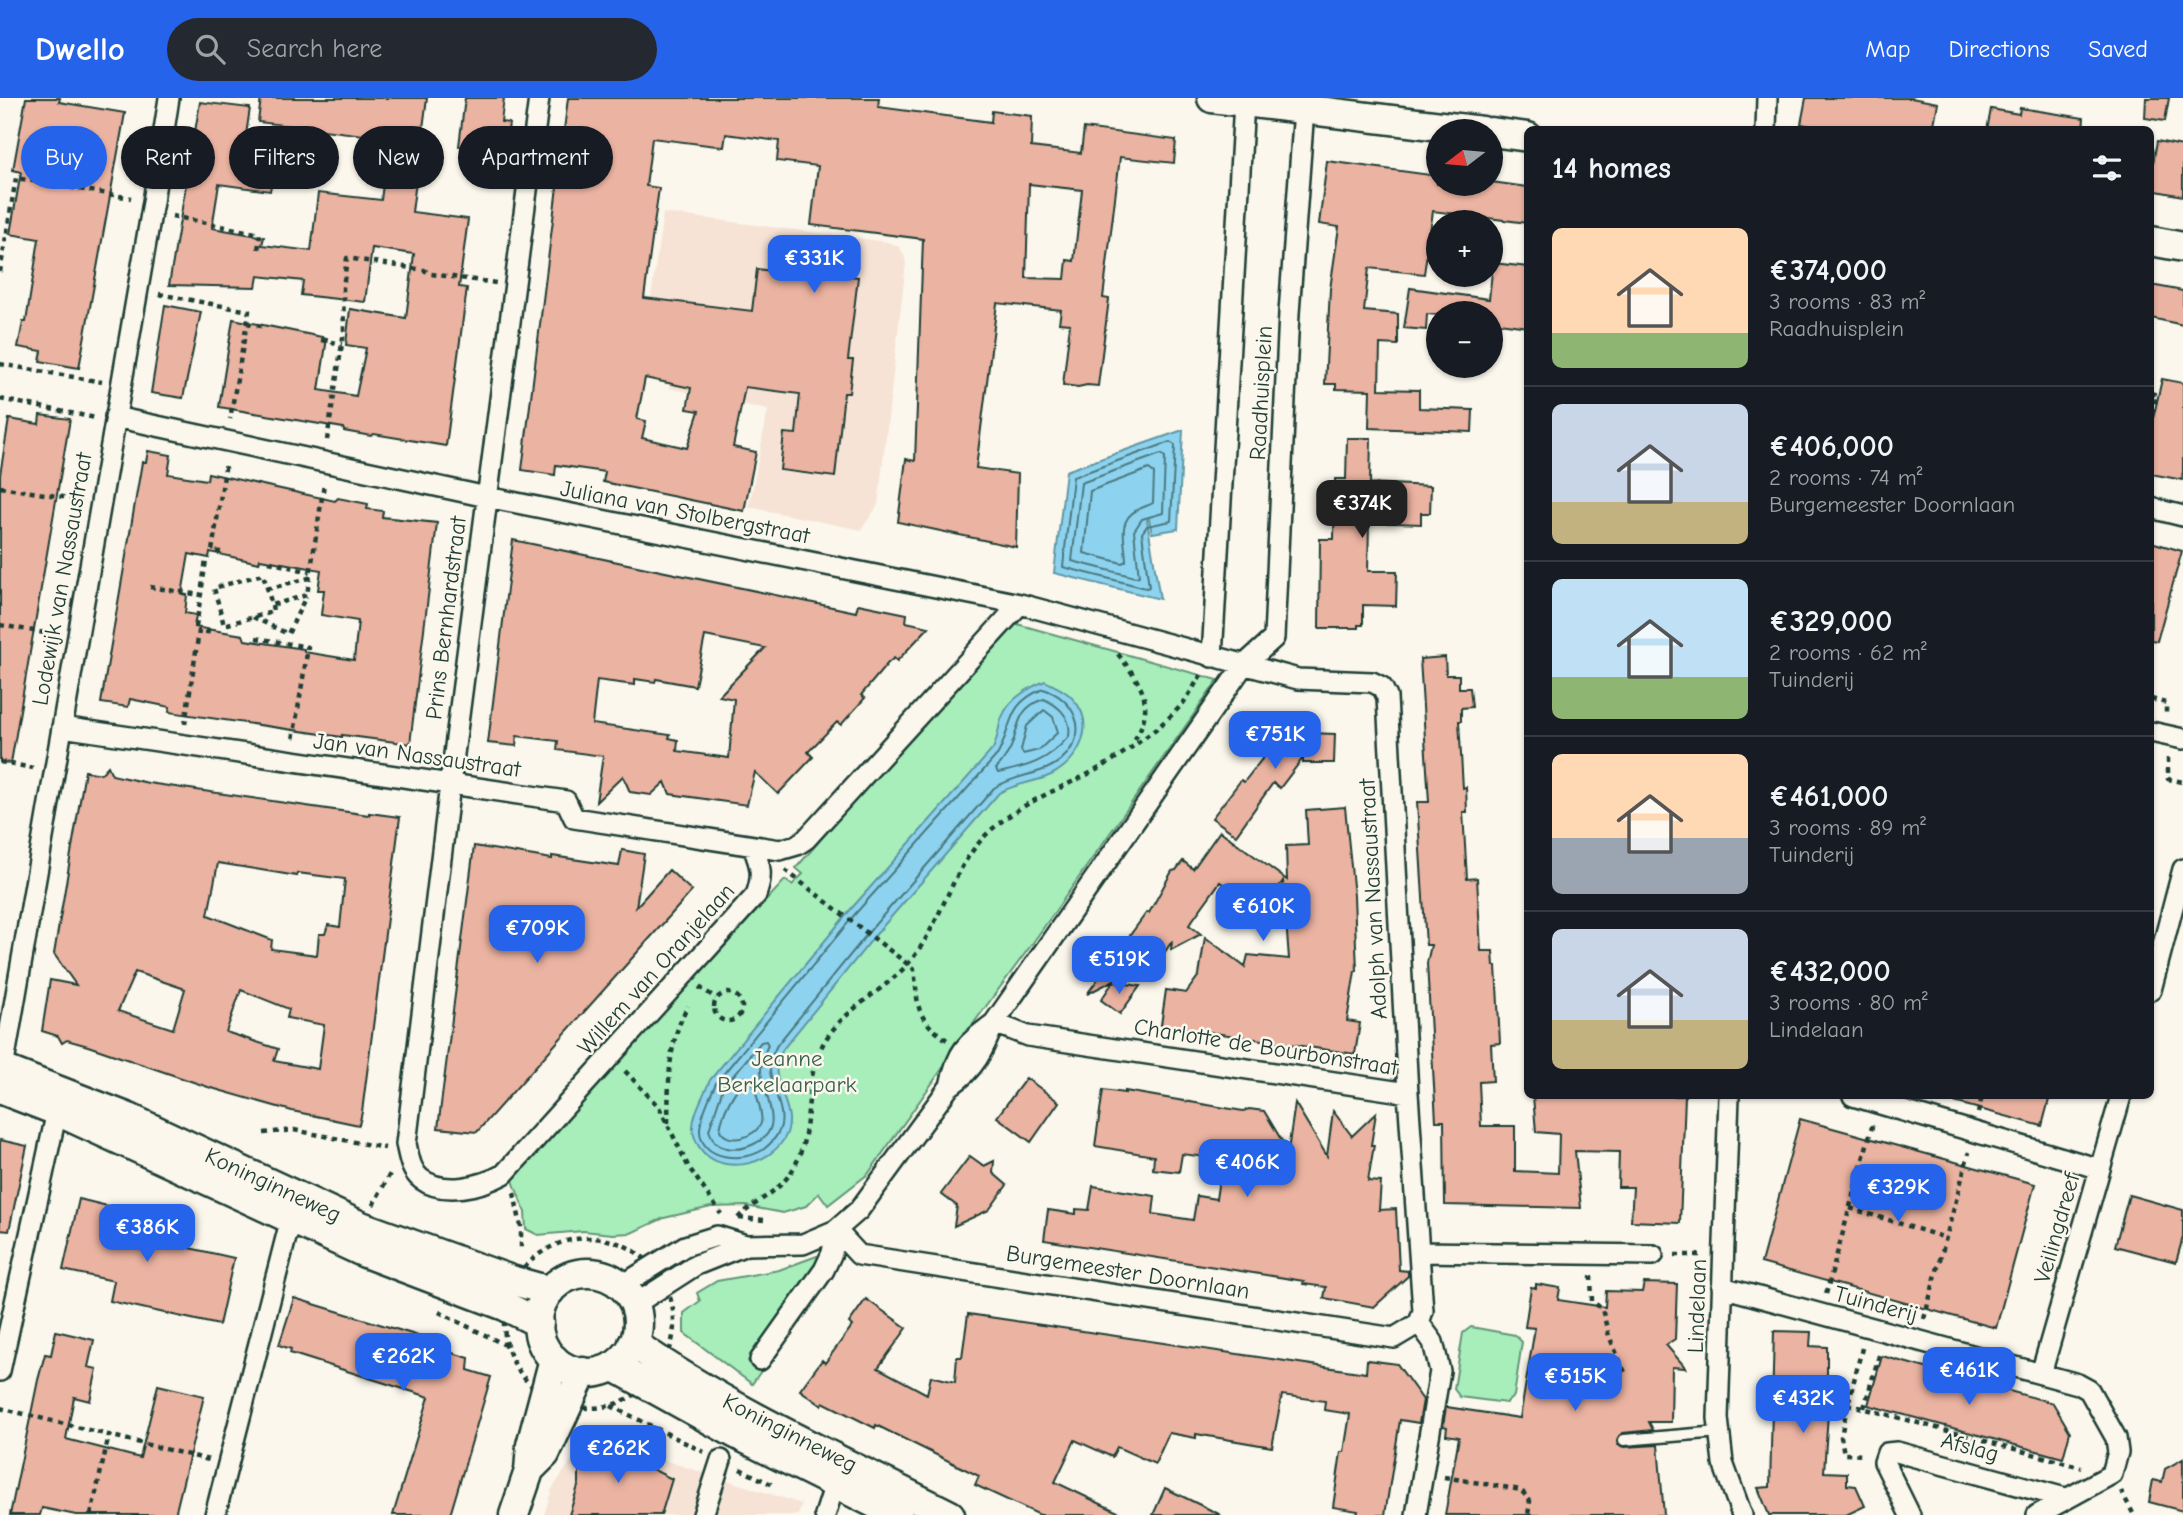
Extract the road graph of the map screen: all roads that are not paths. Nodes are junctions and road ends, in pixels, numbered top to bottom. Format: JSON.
{"nodes":[{"id":1,"x":169,"y":98,"type":"edge"},
{"id":2,"x":539,"y":98,"type":"edge"},
{"id":3,"x":1212,"y":98,"type":"edge"},
{"id":4,"x":1767,"y":98,"type":"edge"},
{"id":5,"x":1244,"y":102,"type":"junction"},
{"id":6,"x":1304,"y":109,"type":"junction"},
{"id":7,"x":1426,"y":124,"type":"edge"},
{"id":8,"x":1766,"y":126,"type":"edge"},
{"id":9,"x":1503,"y":134,"type":"edge"},
{"id":10,"x":1524,"y":136,"type":"edge"},
{"id":11,"x":2154,"y":242,"type":"edge"},
{"id":12,"x":2183,"y":247,"type":"edge"},
{"id":13,"x":115,"y":419,"type":"junction"},
{"id":14,"x":487,"y":497,"type":"junction"},
{"id":15,"x":2154,"y":509,"type":"edge"},
{"id":16,"x":2183,"y":516,"type":"edge"},
{"id":17,"x":1020,"y":604,"type":"junction"},
{"id":18,"x":1212,"y":657,"type":"junction"},
{"id":19,"x":1243,"y":666,"type":"junction"},
{"id":20,"x":62,"y":727,"type":"junction"},
{"id":21,"x":2154,"y":733,"type":"edge"},
{"id":22,"x":2183,"y":739,"type":"edge"},
{"id":23,"x":450,"y":785,"type":"junction"},
{"id":24,"x":753,"y":847,"type":"junction"},
{"id":25,"x":2183,"y":869,"type":"edge"},
{"id":26,"x":2154,"y":964,"type":"edge"},
{"id":27,"x":994,"y":1023,"type":"junction"},
{"id":28,"x":1,"y":1075,"type":"edge"},
{"id":29,"x":950,"y":1086,"type":"junction"},
{"id":30,"x":1408,"y":1093,"type":"junction"},
{"id":31,"x":1729,"y":1099,"type":"edge"},
{"id":32,"x":1866,"y":1099,"type":"edge"},
{"id":33,"x":2120,"y":1099,"type":"edge"},
{"id":34,"x":57,"y":1111,"type":"junction"},
{"id":35,"x":2100,"y":1168,"type":"junction"},
{"id":36,"x":504,"y":1174,"type":"joint"},
{"id":37,"x":291,"y":1217,"type":"junction"},
{"id":38,"x":836,"y":1230,"type":"junction"},
{"id":39,"x":1419,"y":1252,"type":"junction"},
{"id":40,"x":1653,"y":1255,"type":"road end"},
{"id":41,"x":1722,"y":1287,"type":"junction"},
{"id":42,"x":550,"y":1291,"type":"junction"},
{"id":43,"x":628,"y":1295,"type":"junction"},
{"id":44,"x":538,"y":1323,"type":"junction"},
{"id":45,"x":1419,"y":1323,"type":"junction"},
{"id":46,"x":3,"y":1341,"type":"edge"},
{"id":47,"x":634,"y":1343,"type":"junction"},
{"id":48,"x":554,"y":1359,"type":"junction"},
{"id":49,"x":760,"y":1360,"type":"dead end"},
{"id":50,"x":613,"y":1366,"type":"junction"},
{"id":51,"x":0,"y":1371,"type":"edge"},
{"id":52,"x":583,"y":1372,"type":"junction"},
{"id":53,"x":2041,"y":1374,"type":"junction"},
{"id":54,"x":1720,"y":1432,"type":"junction"},
{"id":55,"x":1624,"y":1440,"type":"dead end"},
{"id":56,"x":721,"y":1460,"type":"dead end"},
{"id":57,"x":529,"y":1471,"type":"junction"},
{"id":58,"x":835,"y":1485,"type":"junction"},
{"id":59,"x":2065,"y":1498,"type":"junction"},
{"id":60,"x":215,"y":1515,"type":"edge"},
{"id":61,"x":514,"y":1515,"type":"edge"},
{"id":62,"x":703,"y":1515,"type":"edge"},
{"id":63,"x":825,"y":1515,"type":"edge"},
{"id":64,"x":898,"y":1515,"type":"edge"},
{"id":65,"x":950,"y":1515,"type":"edge"},
{"id":66,"x":1416,"y":1515,"type":"edge"},
{"id":67,"x":1742,"y":1515,"type":"edge"},
{"id":68,"x":1910,"y":1515,"type":"edge"},
{"id":69,"x":2037,"y":1515,"type":"edge"}],
"edges":[{"from":1,"to":13,"type":"street","name":"Lodewijk van Nassaustraat"},
{"from":2,"to":14,"type":"street","name":"Prins Bernhardstraat"},
{"from":3,"to":5,"type":"main road"},
{"from":4,"to":8,"type":"street"},
{"from":5,"to":6,"type":"main road"},
{"from":5,"to":18,"type":"street","name":"Raadhuisplein"},
{"from":6,"to":7,"type":"main road"},
{"from":6,"to":19,"type":"street","name":"Raadhuisplein"},
{"from":9,"to":10,"type":"main road"},
{"from":11,"to":12,"type":"main road"},
{"from":13,"to":14,"type":"street","name":"Juliana van Stolbergstraat"},
{"from":13,"to":20,"type":"street","name":"Lodewijk van Nassaustraat"},
{"from":14,"to":17,"type":"street","name":"Juliana van Stolbergstraat"},
{"from":14,"to":23,"type":"street","name":"Prins Bernhardstraat"},
{"from":15,"to":16,"type":"street"},
{"from":17,"to":18,"type":"street","name":"Juliana van Stolbergstraat"},
{"from":17,"to":24,"type":"street"},
{"from":18,"to":19,"type":"street","name":"Juliana van Stolbergstraat"},
{"from":19,"to":27,"type":"street"},
{"from":19,"to":30,"type":"street","name":"Adolph van Nassaustraat"},
{"from":20,"to":23,"type":"street","name":"Jan van Nassaustraat"},
{"from":20,"to":28,"type":"street","name":"Lodewijk van Nassaustraat"},
{"from":21,"to":22,"type":"street"},
{"from":23,"to":24,"type":"street","name":"Jan van Nassaustraat"},
{"from":23,"to":36,"type":"street","name":"Prins Bernhardstraat"},
{"from":24,"to":36,"type":"street","name":"Willem van Oranjelaan"},
{"from":25,"to":26,"type":"street"},
{"from":27,"to":29,"type":"street"},
{"from":27,"to":29,"type":"street"},
{"from":27,"to":30,"type":"street","name":"Charlotte de Bourbonstraat"},
{"from":28,"to":34,"type":"main road","name":"Koninginneweg"},
{"from":28,"to":42,"type":"main road","name":"Koninginneweg"},
{"from":29,"to":38,"type":"street"},
{"from":30,"to":39,"type":"street","name":"Adolph van Nassaustraat"},
{"from":31,"to":41,"type":"street","name":"Lindelaan"},
{"from":32,"to":35,"type":"street"},
{"from":33,"to":35,"type":"street","name":"Veilingdreef"},
{"from":34,"to":37,"type":"main road","name":"Koninginneweg"},
{"from":34,"to":46,"type":"street"},
{"from":35,"to":53,"type":"street","name":"Veilingdreef"},
{"from":37,"to":44,"type":"main road","name":"Koninginneweg"},
{"from":37,"to":60,"type":"street"},
{"from":38,"to":43,"type":"street"},
{"from":38,"to":45,"type":"street","name":"Burgemeester Doornlaan"},
{"from":38,"to":49,"type":"street"},
{"from":39,"to":40,"type":"street"},
{"from":39,"to":45,"type":"street","name":"Adolph van Nassaustraat"},
{"from":41,"to":53,"type":"street","name":"Tuinderij"},
{"from":41,"to":54,"type":"street","name":"Lindelaan"},
{"from":42,"to":43,"type":"main road"},
{"from":42,"to":44,"type":"main road"},
{"from":43,"to":47,"type":"main road"},
{"from":44,"to":48,"type":"main road"},
{"from":45,"to":66,"type":"street"},
{"from":46,"to":51,"type":"street"},
{"from":47,"to":50,"type":"main road"},
{"from":47,"to":65,"type":"main road","name":"Koninginneweg"},
{"from":48,"to":52,"type":"main road"},
{"from":48,"to":57,"type":"main road"},
{"from":50,"to":52,"type":"main road"},
{"from":50,"to":58,"type":"main road","name":"Koninginneweg"},
{"from":52,"to":57,"type":"main road"},
{"from":53,"to":59,"type":"street","name":"Tuinderij"},
{"from":54,"to":55,"type":"lane"},
{"from":54,"to":67,"type":"street","name":"Lindelaan"},
{"from":56,"to":62,"type":"street"},
{"from":57,"to":61,"type":"main road"},
{"from":58,"to":63,"type":"street"},
{"from":58,"to":64,"type":"main road","name":"Koninginneweg"},
{"from":59,"to":68,"type":"street","name":"Afslag"},
{"from":59,"to":69,"type":"street"}]}
